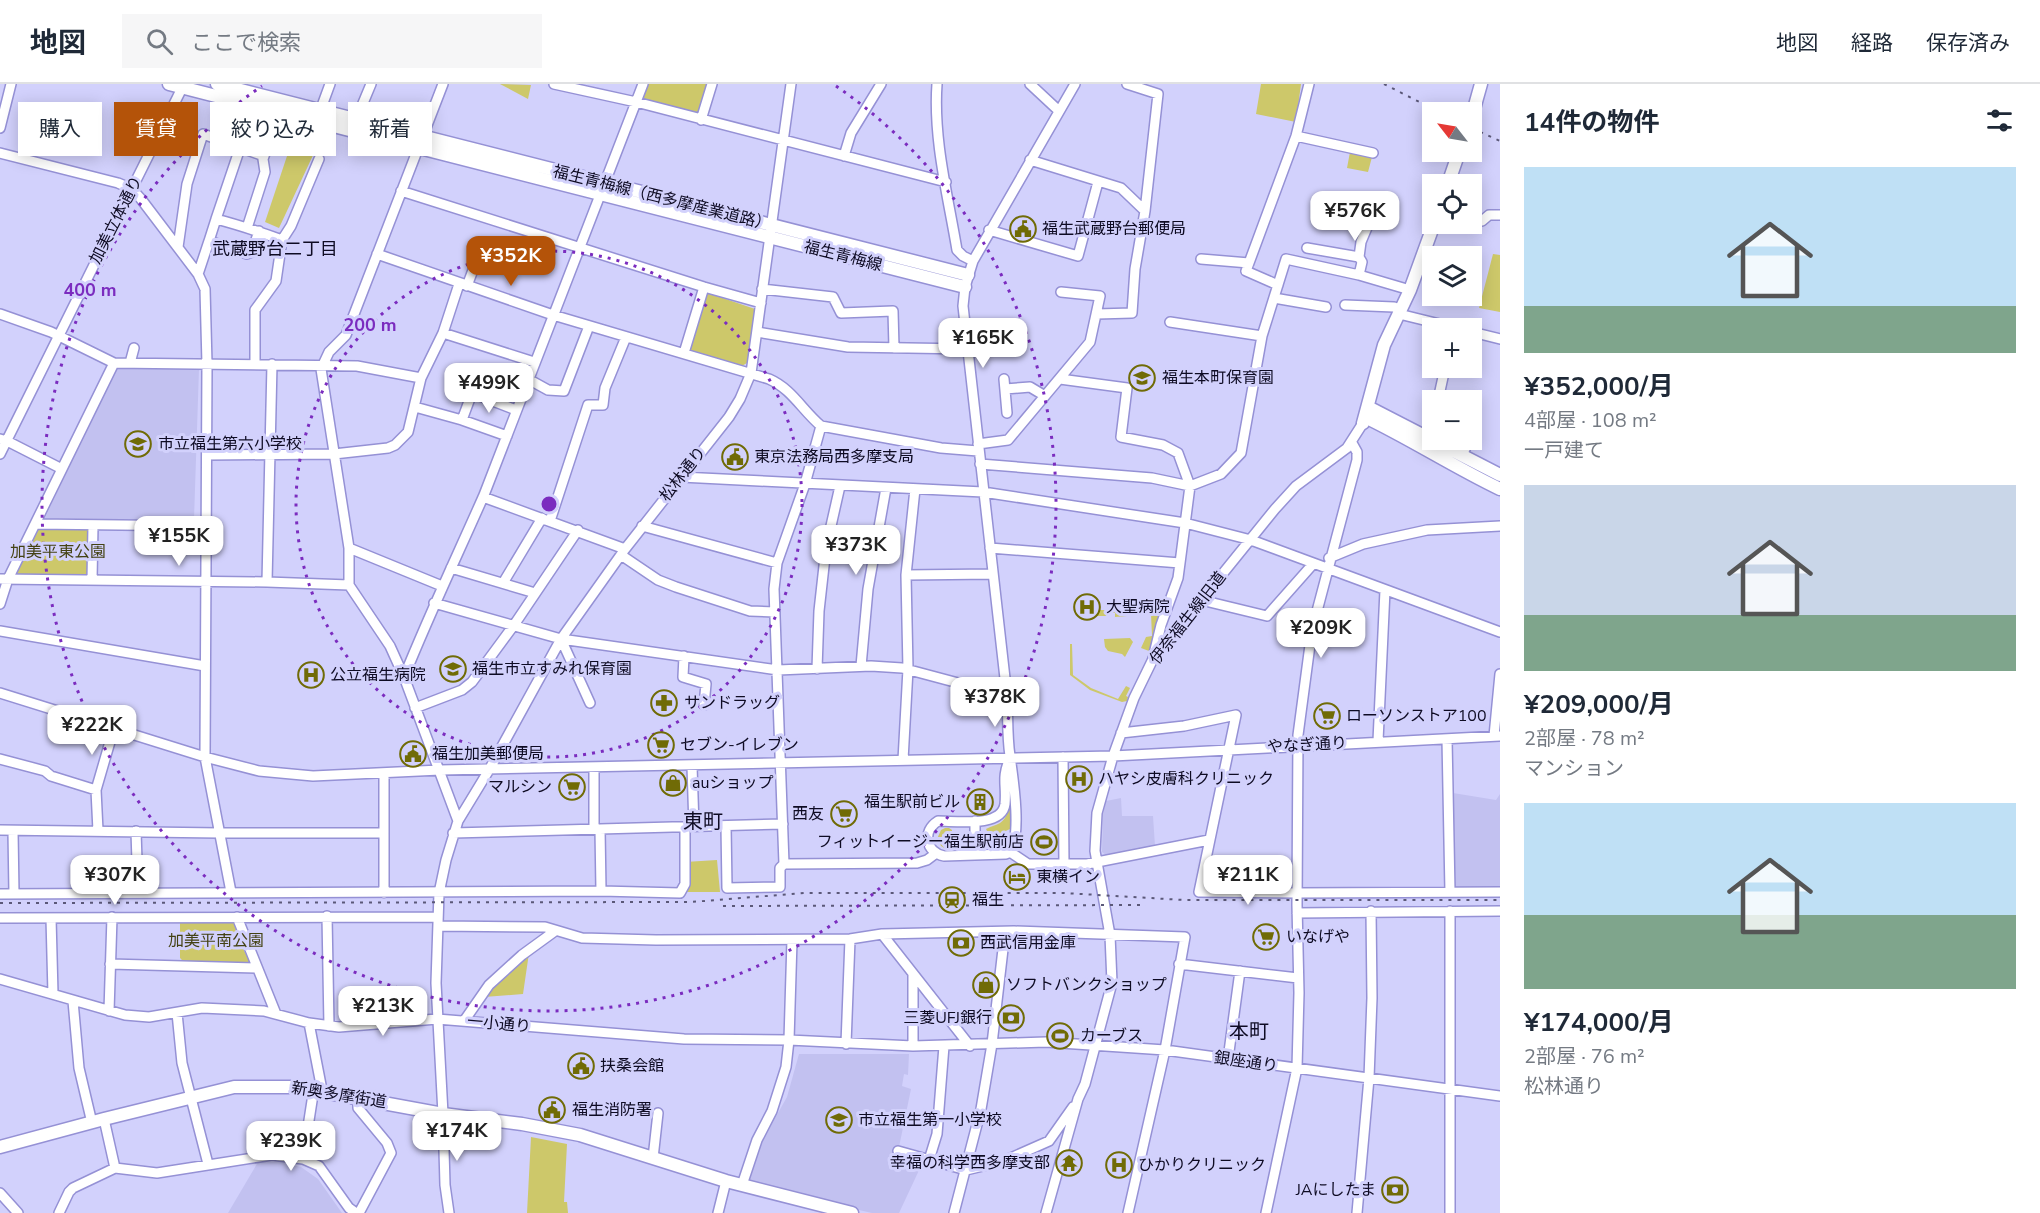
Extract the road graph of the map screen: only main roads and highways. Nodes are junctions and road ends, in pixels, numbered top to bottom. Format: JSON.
{"nodes":[{"id":1,"x":169,"y":84,"type":"edge"},
{"id":2,"x":217,"y":84,"type":"edge"},
{"id":3,"x":1481,"y":84,"type":"edge"},
{"id":4,"x":183,"y":86,"type":"edge"},
{"id":5,"x":240,"y":102,"type":"edge"},
{"id":6,"x":274,"y":102,"type":"edge"},
{"id":7,"x":1476,"y":102,"type":"edge"},
{"id":8,"x":432,"y":145,"type":"edge"},
{"id":9,"x":602,"y":189,"type":"junction"},
{"id":10,"x":722,"y":225,"type":"joint"},
{"id":11,"x":770,"y":231,"type":"junction"},
{"id":12,"x":1430,"y":234,"type":"edge"},
{"id":13,"x":966,"y":281,"type":"road end"},
{"id":14,"x":1365,"y":416,"type":"junction"},
{"id":15,"x":1500,"y":475,"type":"edge"},
{"id":16,"x":1500,"y":489,"type":"edge"},
{"id":17,"x":0,"y":1147,"type":"edge"},
{"id":18,"x":848,"y":1213,"type":"edge"}],
"edges":[{"from":1,"to":4,"type":"main road","name":"福生青梅線（西多摩産業道路）"},
{"from":2,"to":6,"type":"main road","name":"福生青梅線（西多摩産業道路）"},
{"from":3,"to":7,"type":"main road"},
{"from":4,"to":5,"type":"main road","name":"福生青梅線（西多摩産業道路）"},
{"from":8,"to":9,"type":"main road","name":"福生青梅線（西多摩産業道路）"},
{"from":9,"to":10,"type":"main road","name":"福生青梅線（西多摩産業道路）"},
{"from":9,"to":11,"type":"main road","name":"福生青梅線（西多摩産業道路）"},
{"from":10,"to":11,"type":"main road","name":"福生青梅線"},
{"from":11,"to":13,"type":"main road","name":"福生青梅線"},
{"from":12,"to":14,"type":"main road"},
{"from":14,"to":15,"type":"main road"},
{"from":14,"to":16,"type":"main road"},
{"from":17,"to":18,"type":"main road","name":"新奥多摩街道"}]}
